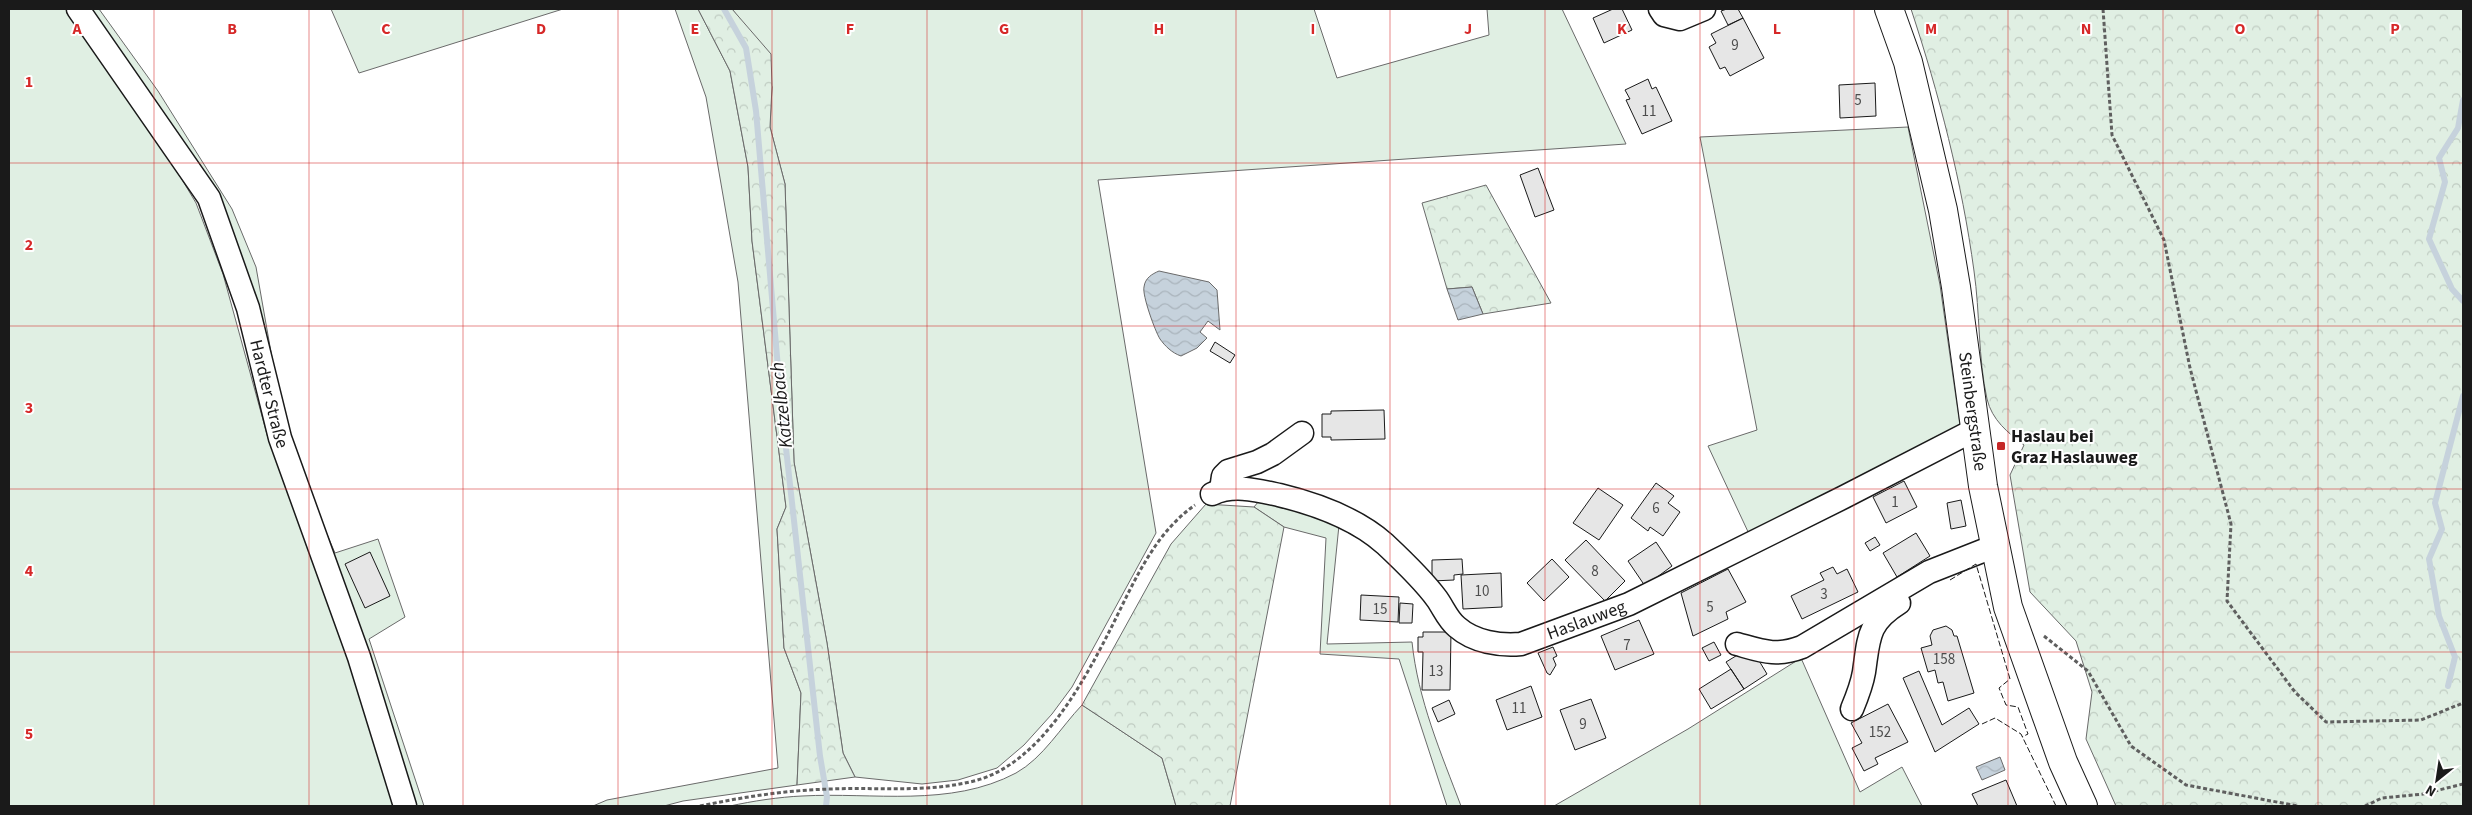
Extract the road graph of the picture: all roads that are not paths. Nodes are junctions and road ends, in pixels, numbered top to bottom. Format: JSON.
{"nodes":[{"id":1,"x":78,"y":9,"type":"edge"},
{"id":2,"x":1660,"y":9,"type":"edge"},
{"id":3,"x":1704,"y":9,"type":"edge"},
{"id":4,"x":1889,"y":9,"type":"edge"},
{"id":5,"x":1976,"y":429,"type":"junction"},
{"id":6,"x":1302,"y":433,"type":"dead end"},
{"id":7,"x":1995,"y":546,"type":"junction"},
{"id":8,"x":1950,"y":563,"type":"junction"},
{"id":9,"x":1737,"y":644,"type":"dead end"},
{"id":10,"x":1852,"y":709,"type":"dead end"},
{"id":11,"x":405,"y":806,"type":"edge"},
{"id":12,"x":2083,"y":806,"type":"edge"}],
"edges":[{"from":1,"to":11,"type":"street","name":"Hardter Straße"},
{"from":2,"to":3,"type":"street"},
{"from":4,"to":5,"type":"main road","name":"Steinbergstraße"},
{"from":5,"to":6,"type":"street","name":"Haslauweg"},
{"from":5,"to":7,"type":"main road","name":"Steinbergstraße"},
{"from":7,"to":8,"type":"street"},
{"from":7,"to":12,"type":"main road","name":"Steinbergstraße"},
{"from":8,"to":9,"type":"street"},
{"from":8,"to":10,"type":"street"}]}
